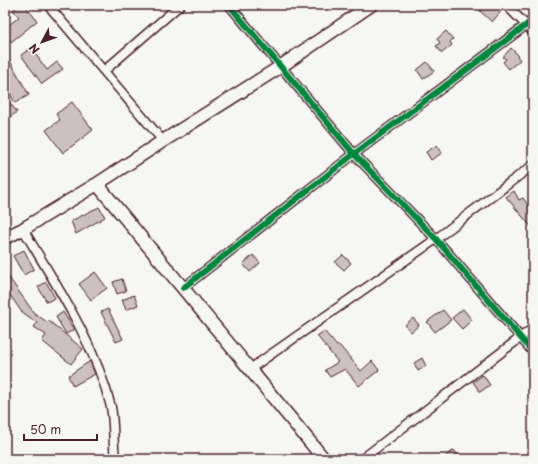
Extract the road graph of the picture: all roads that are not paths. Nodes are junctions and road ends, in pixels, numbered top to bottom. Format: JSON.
{"nodes":[{"id":1,"x":48,"y":5,"type":"edge"},
{"id":2,"x":180,"y":5,"type":"edge"},
{"id":3,"x":229,"y":5,"type":"edge"},
{"id":4,"x":371,"y":5,"type":"edge"},
{"id":5,"x":506,"y":5,"type":"edge"},
{"id":6,"x":530,"y":22,"type":"edge"},
{"id":7,"x":533,"y":32,"type":"edge"},
{"id":8,"x":280,"y":67,"type":"junction"},
{"id":9,"x":104,"y":71,"type":"junction"},
{"id":10,"x":163,"y":141,"type":"junction"},
{"id":11,"x":354,"y":154,"type":"junction"},
{"id":12,"x":533,"y":165,"type":"edge"},
{"id":13,"x":97,"y":184,"type":"junction"},
{"id":14,"x":23,"y":229,"type":"junction"},
{"id":15,"x":5,"y":238,"type":"edge"},
{"id":16,"x":436,"y":239,"type":"junction"},
{"id":17,"x":183,"y":288,"type":"junction"},
{"id":18,"x":533,"y":328,"type":"edge"},
{"id":19,"x":520,"y":338,"type":"junction"},
{"id":20,"x":533,"y":352,"type":"edge"},
{"id":21,"x":250,"y":369,"type":"junction"},
{"id":22,"x":115,"y":459,"type":"edge"},
{"id":23,"x":324,"y":459,"type":"edge"},
{"id":24,"x":362,"y":459,"type":"edge"}],
"edges":[{"from":1,"to":9,"type":"street"},
{"from":2,"to":9,"type":"street"},
{"from":3,"to":8,"type":"street"},
{"from":4,"to":8,"type":"main road"},
{"from":5,"to":6,"type":"street"},
{"from":6,"to":7,"type":"street"},
{"from":6,"to":11,"type":"street"},
{"from":8,"to":10,"type":"main road"},
{"from":8,"to":11,"type":"street"},
{"from":9,"to":10,"type":"street"},
{"from":10,"to":13,"type":"main road"},
{"from":11,"to":16,"type":"street"},
{"from":11,"to":17,"type":"street"},
{"from":12,"to":16,"type":"street"},
{"from":13,"to":14,"type":"main road"},
{"from":13,"to":17,"type":"main road"},
{"from":14,"to":15,"type":"main road"},
{"from":14,"to":22,"type":"street"},
{"from":16,"to":19,"type":"street"},
{"from":16,"to":21,"type":"street"},
{"from":17,"to":21,"type":"main road"},
{"from":18,"to":19,"type":"street"},
{"from":19,"to":20,"type":"street"},
{"from":19,"to":24,"type":"street"},
{"from":21,"to":23,"type":"main road"}]}
